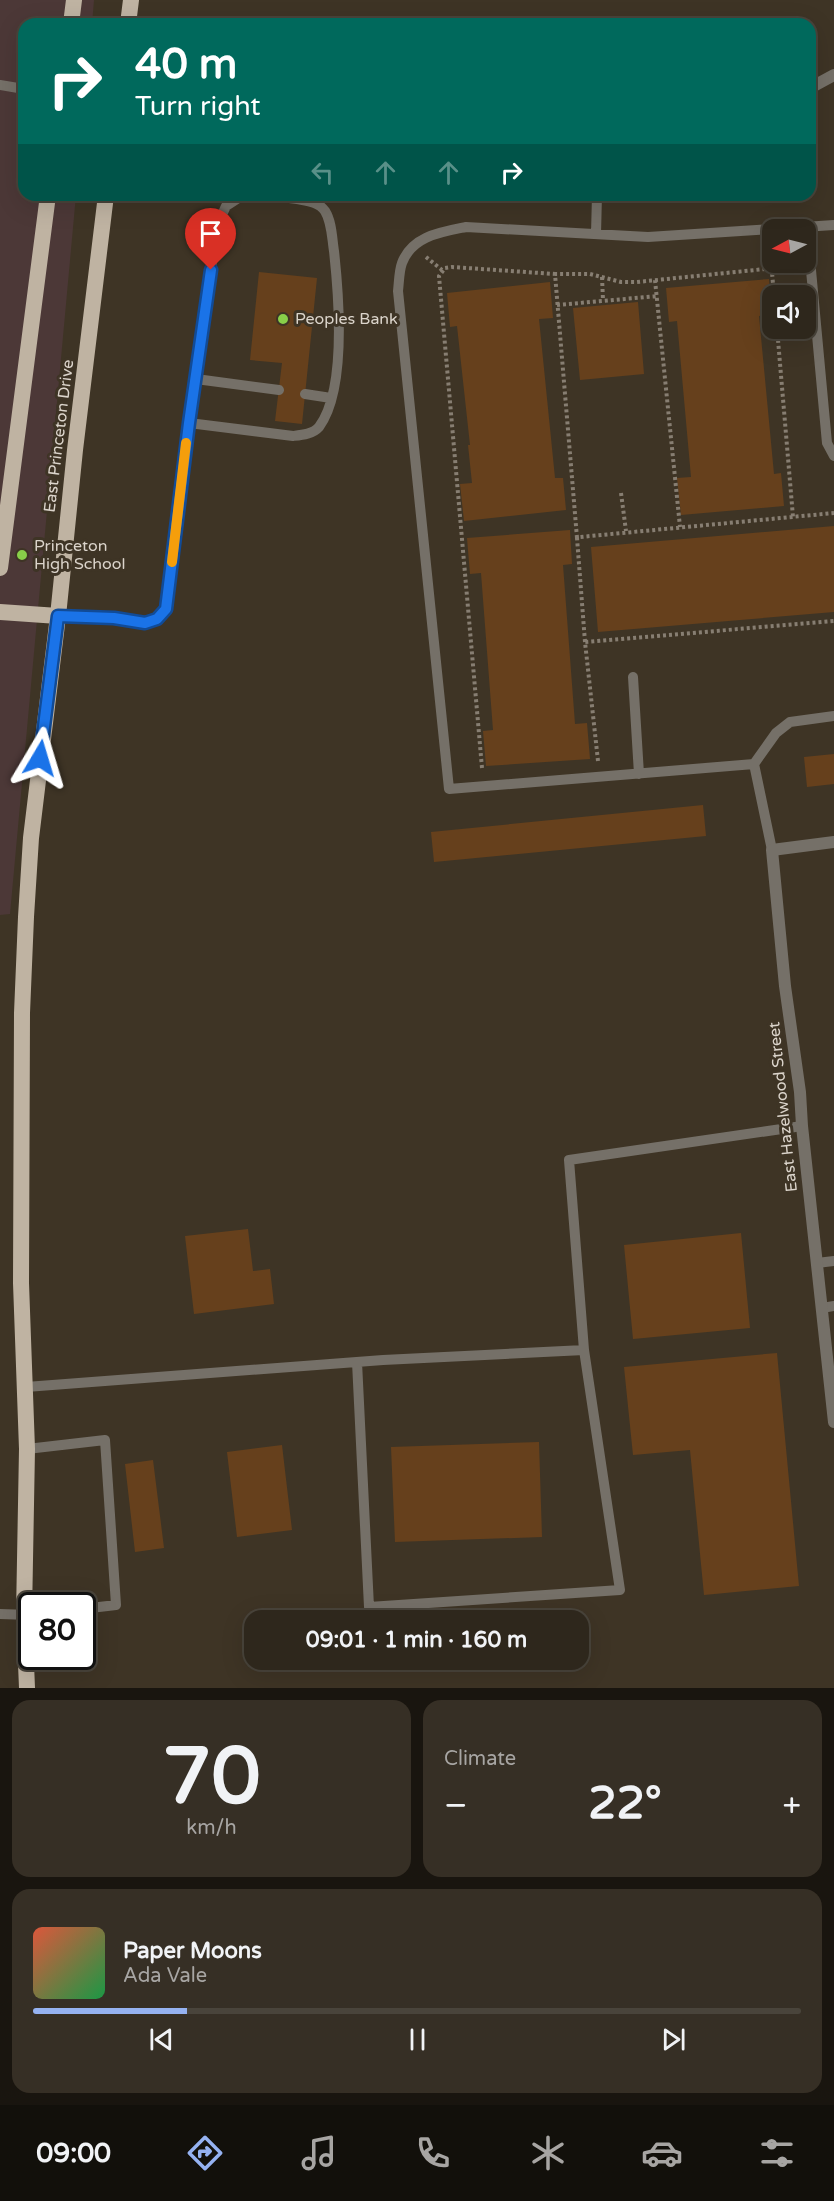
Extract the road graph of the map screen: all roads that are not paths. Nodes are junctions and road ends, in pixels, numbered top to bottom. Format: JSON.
{"nodes":[{"id":1,"x":74,"y":0,"type":"edge"},
{"id":2,"x":131,"y":0,"type":"edge"},
{"id":3,"x":72,"y":18,"type":"edge"},
{"id":4,"x":129,"y":18,"type":"edge"},
{"id":5,"x":834,"y":75,"type":"edge"},
{"id":6,"x":0,"y":85,"type":"edge"},
{"id":7,"x":816,"y":85,"type":"edge"},
{"id":8,"x":18,"y":88,"type":"edge"},
{"id":9,"x":47,"y":201,"type":"edge"},
{"id":10,"x":105,"y":201,"type":"edge"},
{"id":11,"x":234,"y":201,"type":"edge"},
{"id":12,"x":308,"y":201,"type":"edge"},
{"id":13,"x":597,"y":201,"type":"edge"},
{"id":14,"x":834,"y":225,"type":"edge"},
{"id":15,"x":816,"y":226,"type":"edge"},
{"id":16,"x":762,"y":230,"type":"edge"},
{"id":17,"x":596,"y":234,"type":"junction"},
{"id":18,"x":811,"y":273,"type":"edge"},
{"id":19,"x":196,"y":379,"type":"junction"},
{"id":20,"x":279,"y":390,"type":"dead end"},
{"id":21,"x":305,"y":394,"type":"dead end"},
{"id":22,"x":331,"y":398,"type":"junction"},
{"id":23,"x":189,"y":423,"type":"junction"},
{"id":24,"x":834,"y":456,"type":"edge"},
{"id":25,"x":0,"y":568,"type":"edge"},
{"id":26,"x":0,"y":612,"type":"edge"},
{"id":27,"x":58,"y":616,"type":"junction"},
{"id":28,"x":633,"y":676,"type":"dead end"},
{"id":29,"x":834,"y":716,"type":"edge"},
{"id":30,"x":754,"y":764,"type":"junction"},
{"id":31,"x":639,"y":774,"type":"junction"},
{"id":32,"x":834,"y":842,"type":"edge"},
{"id":33,"x":772,"y":850,"type":"junction"},
{"id":34,"x":802,"y":1126,"type":"junction"},
{"id":35,"x":834,"y":1261,"type":"edge"},
{"id":36,"x":817,"y":1263,"type":"junction"},
{"id":37,"x":828,"y":1307,"type":"edge"},
{"id":38,"x":584,"y":1350,"type":"junction"},
{"id":39,"x":357,"y":1362,"type":"junction"},
{"id":40,"x":26,"y":1387,"type":"junction"},
{"id":41,"x":834,"y":1422,"type":"edge"},
{"id":42,"x":27,"y":1449,"type":"junction"},
{"id":43,"x":28,"y":1592,"type":"edge"},
{"id":44,"x":96,"y":1607,"type":"edge"},
{"id":45,"x":0,"y":1614,"type":"edge"},
{"id":46,"x":18,"y":1615,"type":"edge"},
{"id":47,"x":27,"y":1670,"type":"edge"},
{"id":48,"x":27,"y":1688,"type":"edge"}],
"edges":[{"from":1,"to":3,"type":"highway"},
{"from":2,"to":4,"type":"highway"},
{"from":5,"to":7,"type":"street"},
{"from":6,"to":8,"type":"lane"},
{"from":9,"to":25,"type":"highway"},
{"from":10,"to":27,"type":"highway","name":"East Princeton Drive"},
{"from":11,"to":19,"type":"lane"},
{"from":12,"to":22,"type":"lane"},
{"from":13,"to":17,"type":"lane"},
{"from":14,"to":15,"type":"lane"},
{"from":16,"to":17,"type":"lane"},
{"from":17,"to":31,"type":"lane"},
{"from":18,"to":24,"type":"lane"},
{"from":19,"to":20,"type":"lane"},
{"from":19,"to":23,"type":"lane"},
{"from":21,"to":22,"type":"lane"},
{"from":22,"to":23,"type":"lane"},
{"from":23,"to":27,"type":"lane"},
{"from":26,"to":27,"type":"highway"},
{"from":27,"to":40,"type":"highway","name":"East Princeton Drive"},
{"from":28,"to":31,"type":"lane"},
{"from":29,"to":30,"type":"lane"},
{"from":30,"to":31,"type":"lane"},
{"from":30,"to":33,"type":"lane"},
{"from":32,"to":33,"type":"street"},
{"from":33,"to":34,"type":"street","name":"East Hazelwood Street"},
{"from":34,"to":36,"type":"street","name":"East Hazelwood Street"},
{"from":34,"to":38,"type":"lane"},
{"from":35,"to":36,"type":"lane"},
{"from":36,"to":37,"type":"street","name":"East Hazelwood Street"},
{"from":37,"to":41,"type":"street","name":"East Hazelwood Street"},
{"from":38,"to":39,"type":"lane"},
{"from":38,"to":39,"type":"lane"},
{"from":39,"to":40,"type":"lane"},
{"from":40,"to":42,"type":"highway","name":"East Princeton Drive"},
{"from":42,"to":43,"type":"highway","name":"East Princeton Drive"},
{"from":42,"to":44,"type":"lane"},
{"from":45,"to":46,"type":"lane"},
{"from":47,"to":48,"type":"highway","name":"East Princeton Drive"}]}
